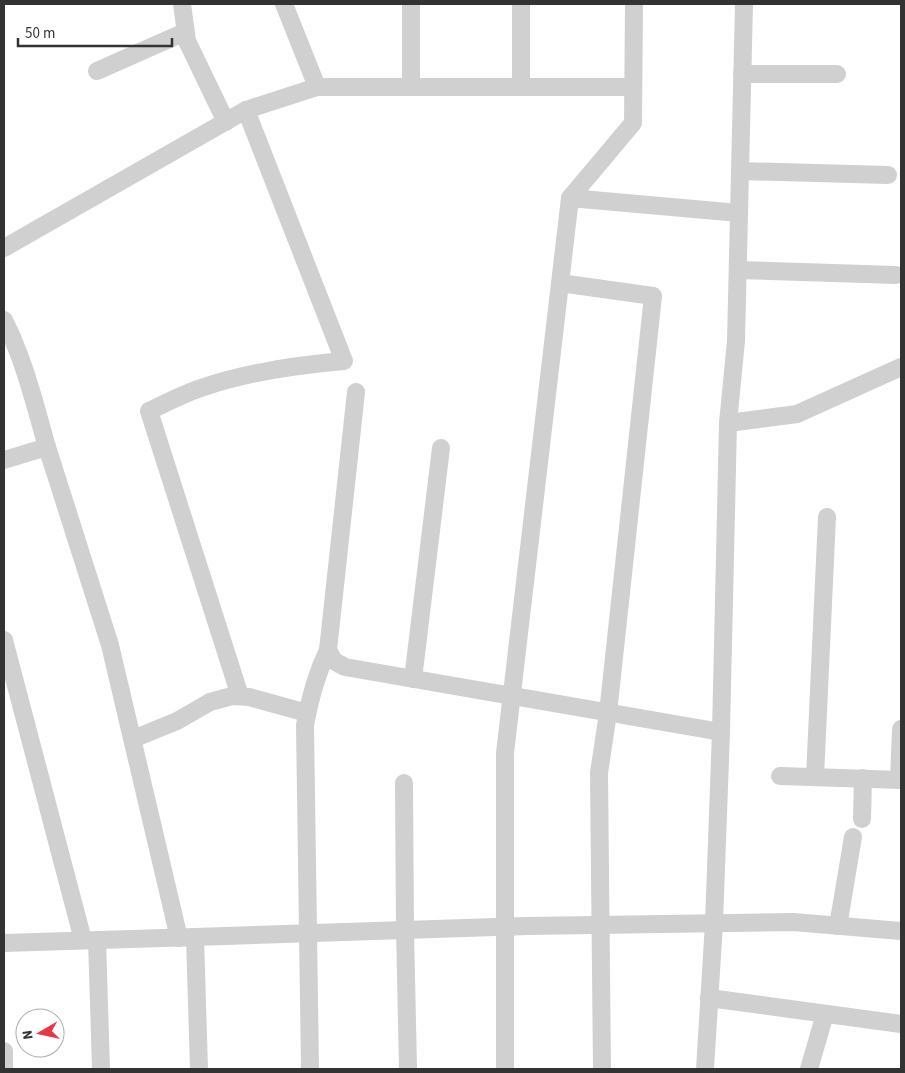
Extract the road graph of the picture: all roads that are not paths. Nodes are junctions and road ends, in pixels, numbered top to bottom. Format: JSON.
{"nodes":[{"id":1,"x":182,"y":4,"type":"edge"},
{"id":2,"x":284,"y":4,"type":"edge"},
{"id":3,"x":411,"y":4,"type":"edge"},
{"id":4,"x":521,"y":4,"type":"edge"},
{"id":5,"x":634,"y":4,"type":"edge"},
{"id":6,"x":744,"y":4,"type":"edge"},
{"id":7,"x":185,"y":32,"type":"junction"},
{"id":8,"x":97,"y":71,"type":"dead end"},
{"id":9,"x":742,"y":74,"type":"junction"},
{"id":10,"x":837,"y":74,"type":"dead end"},
{"id":11,"x":318,"y":87,"type":"junction"},
{"id":12,"x":411,"y":87,"type":"junction"},
{"id":13,"x":521,"y":87,"type":"junction"},
{"id":14,"x":633,"y":87,"type":"junction"},
{"id":15,"x":246,"y":110,"type":"junction"},
{"id":16,"x":226,"y":122,"type":"junction"},
{"id":17,"x":740,"y":170,"type":"junction"},
{"id":18,"x":888,"y":175,"type":"dead end"},
{"id":19,"x":570,"y":198,"type":"junction"},
{"id":20,"x":739,"y":213,"type":"junction"},
{"id":21,"x":4,"y":248,"type":"edge"},
{"id":22,"x":738,"y":270,"type":"junction"},
{"id":23,"x":896,"y":275,"type":"dead end"},
{"id":24,"x":560,"y":283,"type":"junction"},
{"id":25,"x":4,"y":320,"type":"edge"},
{"id":26,"x":901,"y":366,"type":"edge"},
{"id":27,"x":356,"y":392,"type":"dead end"},
{"id":28,"x":728,"y":423,"type":"junction"},
{"id":29,"x":47,"y":447,"type":"junction"},
{"id":30,"x":441,"y":448,"type":"dead end"},
{"id":31,"x":4,"y":460,"type":"edge"},
{"id":32,"x":827,"y":517,"type":"dead end"},
{"id":33,"x":4,"y":640,"type":"edge"},
{"id":34,"x":328,"y":650,"type":"junction"},
{"id":35,"x":413,"y":679,"type":"junction"},
{"id":36,"x":240,"y":696,"type":"junction"},
{"id":37,"x":512,"y":696,"type":"junction"},
{"id":38,"x":307,"y":713,"type":"junction"},
{"id":39,"x":608,"y":713,"type":"junction"},
{"id":40,"x":901,"y":724,"type":"edge"},
{"id":41,"x":901,"y":729,"type":"edge"},
{"id":42,"x":721,"y":732,"type":"junction"},
{"id":43,"x":132,"y":739,"type":"junction"},
{"id":44,"x":780,"y":776,"type":"dead end"},
{"id":45,"x":815,"y":777,"type":"junction"},
{"id":46,"x":863,"y":778,"type":"junction"},
{"id":47,"x":900,"y":780,"type":"edge"},
{"id":48,"x":404,"y":783,"type":"dead end"},
{"id":49,"x":862,"y":819,"type":"dead end"},
{"id":50,"x":853,"y":837,"type":"dead end"},
{"id":51,"x":714,"y":923,"type":"junction"},
{"id":52,"x":602,"y":925,"type":"junction"},
{"id":53,"x":838,"y":926,"type":"junction"},
{"id":54,"x":504,"y":927,"type":"junction"},
{"id":55,"x":404,"y":930,"type":"junction"},
{"id":56,"x":901,"y":931,"type":"edge"},
{"id":57,"x":308,"y":934,"type":"junction"},
{"id":58,"x":187,"y":938,"type":"junction"},
{"id":59,"x":90,"y":940,"type":"junction"},
{"id":60,"x":4,"y":943,"type":"edge"},
{"id":61,"x":709,"y":998,"type":"junction"},
{"id":62,"x":825,"y":1014,"type":"junction"},
{"id":63,"x":901,"y":1024,"type":"edge"},
{"id":64,"x":4,"y":1051,"type":"edge"},
{"id":65,"x":4,"y":1069,"type":"edge"},
{"id":66,"x":101,"y":1069,"type":"edge"},
{"id":67,"x":199,"y":1069,"type":"edge"},
{"id":68,"x":310,"y":1069,"type":"edge"},
{"id":69,"x":408,"y":1069,"type":"edge"},
{"id":70,"x":505,"y":1069,"type":"edge"},
{"id":71,"x":602,"y":1069,"type":"edge"},
{"id":72,"x":705,"y":1069,"type":"edge"},
{"id":73,"x":810,"y":1069,"type":"edge"}],
"edges":[{"from":1,"to":7,"type":"street"},
{"from":2,"to":11,"type":"street"},
{"from":3,"to":12,"type":"street"},
{"from":4,"to":13,"type":"street"},
{"from":5,"to":14,"type":"street"},
{"from":6,"to":9,"type":"street"},
{"from":7,"to":8,"type":"street"},
{"from":7,"to":16,"type":"street"},
{"from":9,"to":10,"type":"street"},
{"from":9,"to":17,"type":"street"},
{"from":11,"to":12,"type":"street"},
{"from":11,"to":15,"type":"street"},
{"from":12,"to":13,"type":"street"},
{"from":13,"to":14,"type":"street"},
{"from":14,"to":19,"type":"street"},
{"from":15,"to":16,"type":"street"},
{"from":15,"to":36,"type":"street"},
{"from":16,"to":21,"type":"street"},
{"from":17,"to":18,"type":"street"},
{"from":17,"to":20,"type":"street"},
{"from":19,"to":20,"type":"street"},
{"from":19,"to":24,"type":"street"},
{"from":20,"to":22,"type":"street"},
{"from":22,"to":23,"type":"street"},
{"from":22,"to":28,"type":"street"},
{"from":24,"to":37,"type":"street"},
{"from":24,"to":39,"type":"street"},
{"from":25,"to":29,"type":"street"},
{"from":26,"to":28,"type":"street"},
{"from":27,"to":34,"type":"street"},
{"from":28,"to":42,"type":"street"},
{"from":29,"to":31,"type":"street"},
{"from":29,"to":43,"type":"street"},
{"from":30,"to":35,"type":"street"},
{"from":32,"to":45,"type":"street"},
{"from":33,"to":59,"type":"street"},
{"from":34,"to":35,"type":"street"},
{"from":34,"to":38,"type":"street"},
{"from":35,"to":37,"type":"street"},
{"from":36,"to":38,"type":"street"},
{"from":36,"to":43,"type":"street"},
{"from":37,"to":39,"type":"street"},
{"from":37,"to":54,"type":"street"},
{"from":38,"to":57,"type":"street"},
{"from":39,"to":42,"type":"street"},
{"from":39,"to":52,"type":"street"},
{"from":40,"to":41,"type":"street"},
{"from":41,"to":47,"type":"street"},
{"from":42,"to":51,"type":"street"},
{"from":43,"to":58,"type":"street"},
{"from":44,"to":45,"type":"street"},
{"from":45,"to":46,"type":"street"},
{"from":46,"to":47,"type":"street"},
{"from":46,"to":49,"type":"street"},
{"from":48,"to":55,"type":"street"},
{"from":50,"to":53,"type":"street"},
{"from":51,"to":52,"type":"street"},
{"from":51,"to":53,"type":"street"},
{"from":51,"to":61,"type":"street"},
{"from":52,"to":54,"type":"street"},
{"from":52,"to":71,"type":"street"},
{"from":53,"to":56,"type":"street"},
{"from":54,"to":55,"type":"street"},
{"from":54,"to":70,"type":"street"},
{"from":55,"to":57,"type":"street"},
{"from":55,"to":69,"type":"street"},
{"from":57,"to":58,"type":"street"},
{"from":57,"to":68,"type":"street"},
{"from":58,"to":59,"type":"street"},
{"from":58,"to":67,"type":"street"},
{"from":59,"to":60,"type":"street"},
{"from":59,"to":66,"type":"street"},
{"from":61,"to":62,"type":"street"},
{"from":61,"to":72,"type":"street"},
{"from":62,"to":63,"type":"street"},
{"from":62,"to":73,"type":"street"},
{"from":64,"to":65,"type":"street"}]}
